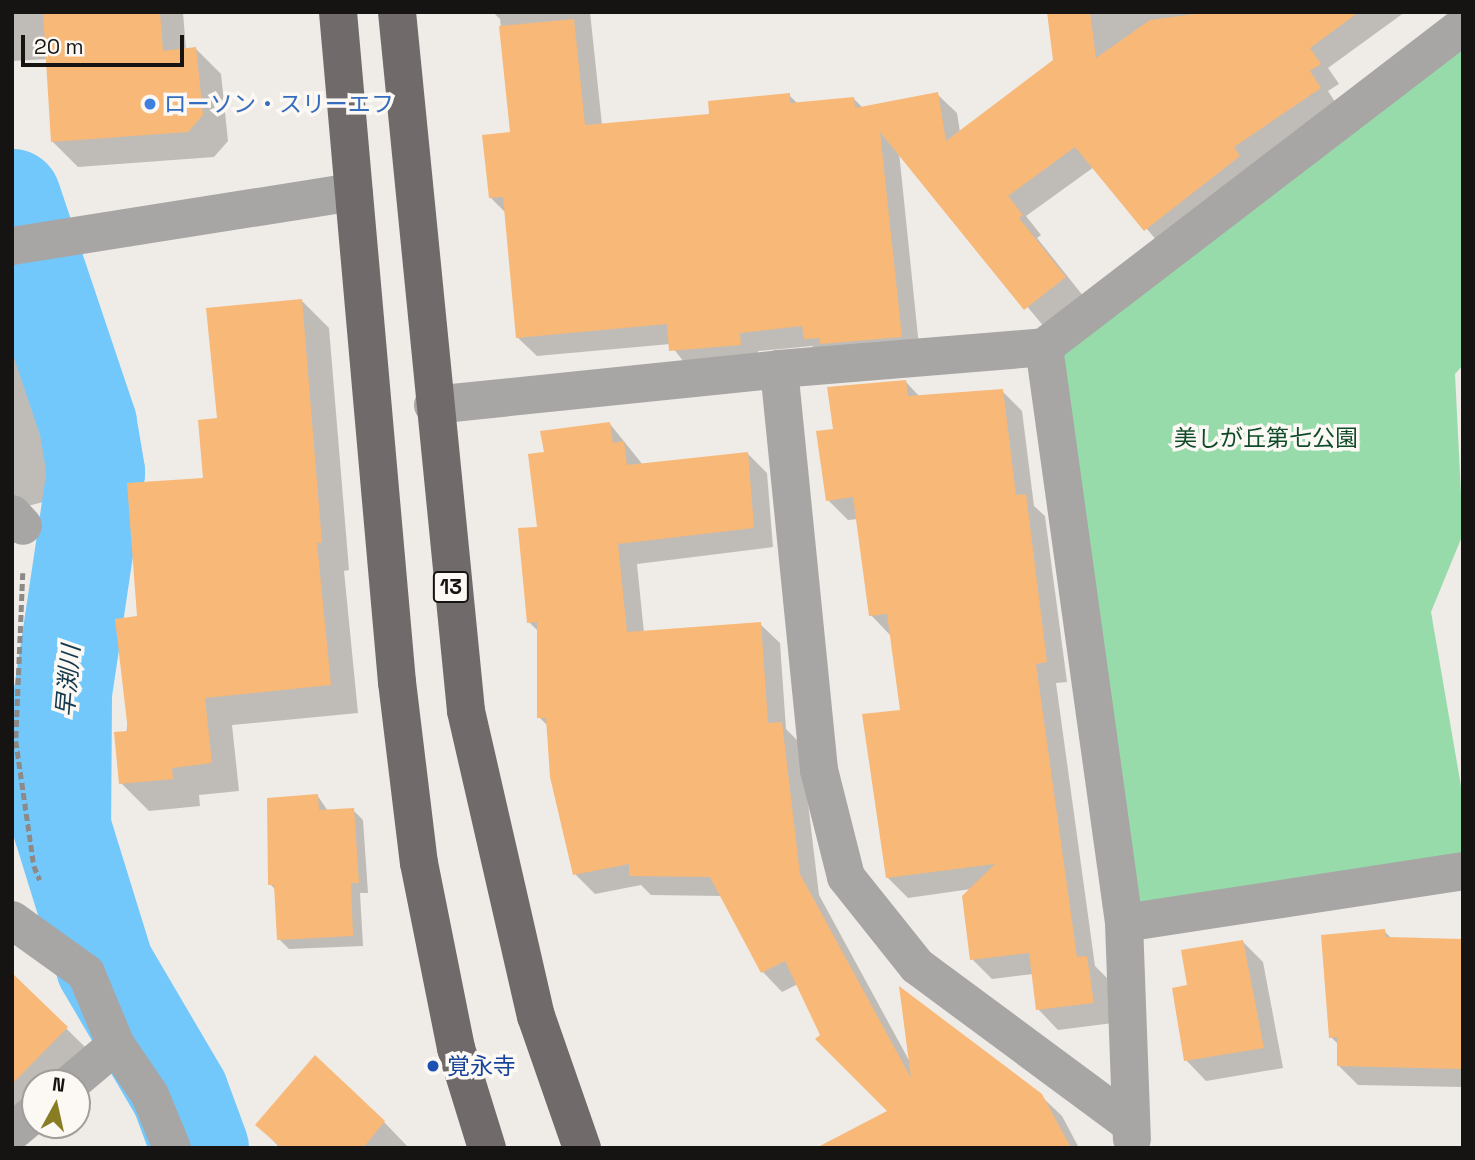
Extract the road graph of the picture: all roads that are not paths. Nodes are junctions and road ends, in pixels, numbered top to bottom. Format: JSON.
{"nodes":[{"id":1,"x":338,"y":12,"type":"edge"},
{"id":2,"x":397,"y":12,"type":"edge"},
{"id":3,"x":1463,"y":26,"type":"edge"},
{"id":4,"x":354,"y":192,"type":"junction"},
{"id":5,"x":12,"y":246,"type":"edge"},
{"id":6,"x":1044,"y":347,"type":"junction"},
{"id":7,"x":779,"y":369,"type":"junction"},
{"id":8,"x":433,"y":404,"type":"junction"},
{"id":9,"x":1463,"y":871,"type":"edge"},
{"id":10,"x":12,"y":920,"type":"edge"},
{"id":11,"x":1124,"y":923,"type":"junction"},
{"id":12,"x":116,"y":1045,"type":"junction"},
{"id":13,"x":88,"y":1069,"type":"edge"},
{"id":14,"x":1131,"y":1135,"type":"edge"},
{"id":15,"x":172,"y":1148,"type":"edge"},
{"id":16,"x":487,"y":1148,"type":"edge"},
{"id":17,"x":582,"y":1148,"type":"edge"}],
"edges":[{"from":1,"to":4,"type":"main road"},
{"from":2,"to":8,"type":"main road","number":"13"},
{"from":3,"to":6,"type":"street"},
{"from":4,"to":5,"type":"street"},
{"from":4,"to":16,"type":"main road"},
{"from":6,"to":7,"type":"street"},
{"from":6,"to":11,"type":"street"},
{"from":7,"to":8,"type":"street"},
{"from":7,"to":14,"type":"street"},
{"from":8,"to":17,"type":"main road","number":"13"},
{"from":9,"to":11,"type":"street"},
{"from":10,"to":12,"type":"street"},
{"from":11,"to":14,"type":"street"},
{"from":12,"to":13,"type":"street"},
{"from":12,"to":15,"type":"street"}]}
